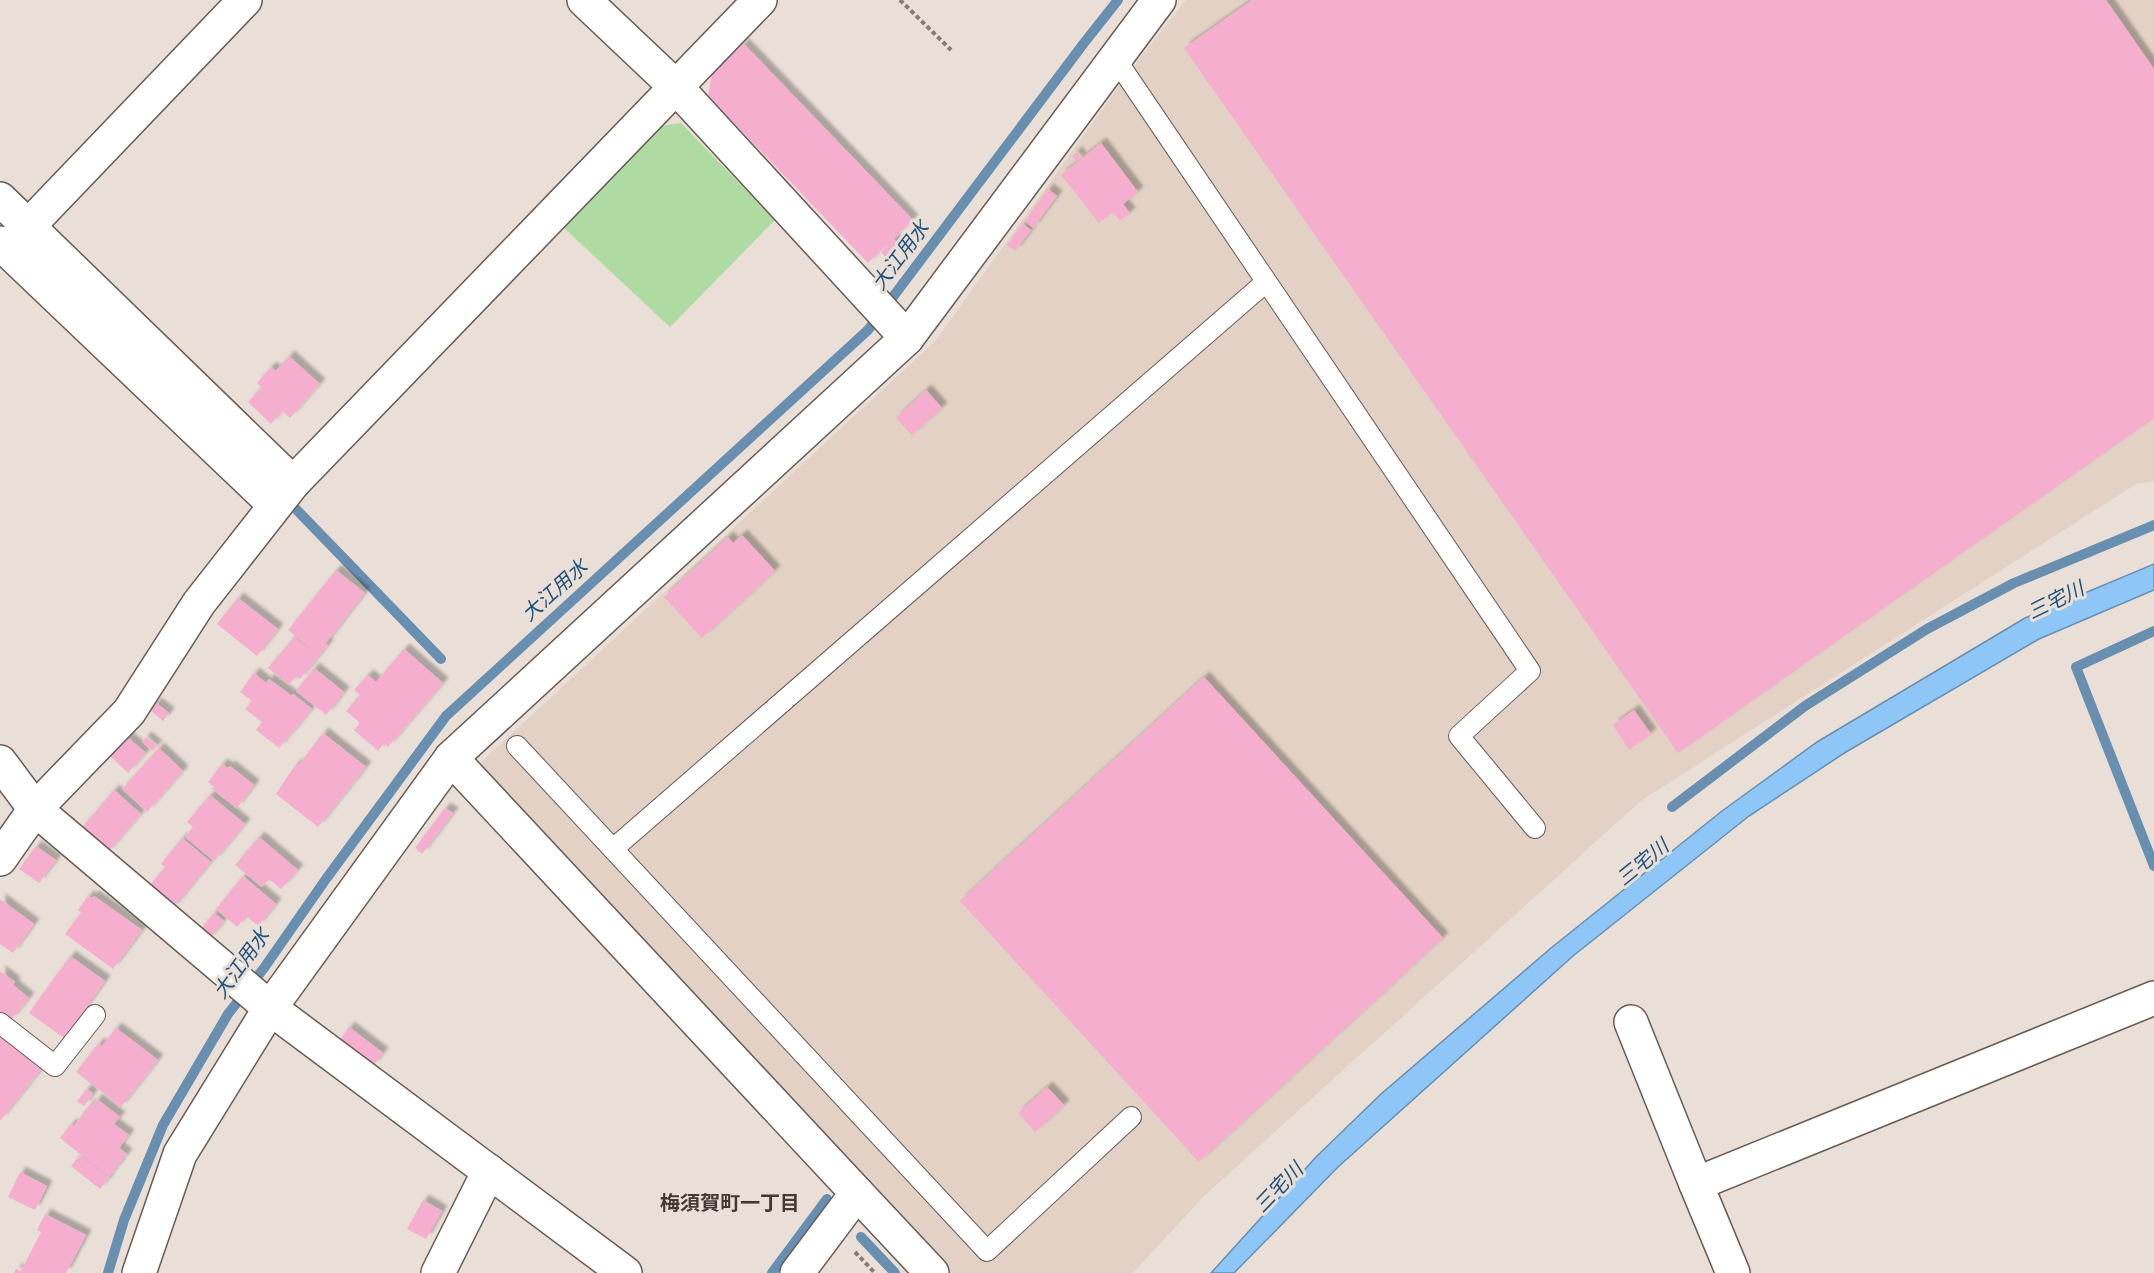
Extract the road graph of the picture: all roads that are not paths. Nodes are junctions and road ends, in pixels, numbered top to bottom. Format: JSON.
{"nodes":[{"id":1,"x":245,"y":0,"type":"edge"},
{"id":2,"x":584,"y":0,"type":"edge"},
{"id":3,"x":760,"y":0,"type":"edge"},
{"id":4,"x":1159,"y":0,"type":"edge"},
{"id":5,"x":1115,"y":58,"type":"junction"},
{"id":6,"x":677,"y":88,"type":"junction"},
{"id":7,"x":0,"y":199,"type":"edge"},
{"id":8,"x":9,"y":243,"type":"edge"},
{"id":9,"x":1266,"y":282,"type":"junction"},
{"id":10,"x":892,"y":321,"type":"junction"},
{"id":11,"x":284,"y":494,"type":"junction"},
{"id":12,"x":517,"y":746,"type":"dead end"},
{"id":13,"x":451,"y":758,"type":"junction"},
{"id":14,"x":0,"y":762,"type":"edge"},
{"id":15,"x":35,"y":809,"type":"junction"},
{"id":16,"x":1535,"y":828,"type":"dead end"},
{"id":17,"x":613,"y":849,"type":"junction"},
{"id":18,"x":0,"y":859,"type":"edge"},
{"id":19,"x":255,"y":996,"type":"junction"},
{"id":20,"x":2154,"y":998,"type":"edge"},
{"id":21,"x":95,"y":1015,"type":"dead end"},
{"id":22,"x":1631,"y":1022,"type":"dead end"},
{"id":23,"x":0,"y":1023,"type":"edge"},
{"id":24,"x":1131,"y":1117,"type":"dead end"},
{"id":25,"x":489,"y":1172,"type":"junction"},
{"id":26,"x":1696,"y":1184,"type":"junction"},
{"id":27,"x":858,"y":1193,"type":"junction"},
{"id":28,"x":139,"y":1273,"type":"edge"},
{"id":29,"x":438,"y":1273,"type":"edge"},
{"id":30,"x":625,"y":1273,"type":"edge"},
{"id":31,"x":796,"y":1273,"type":"edge"},
{"id":32,"x":932,"y":1273,"type":"edge"},
{"id":33,"x":1733,"y":1273,"type":"edge"}],
"edges":[{"from":1,"to":8,"type":"street"},
{"from":2,"to":6,"type":"street"},
{"from":3,"to":6,"type":"street"},
{"from":4,"to":5,"type":"street"},
{"from":5,"to":9,"type":"lane"},
{"from":5,"to":10,"type":"street"},
{"from":6,"to":10,"type":"street"},
{"from":6,"to":11,"type":"street"},
{"from":7,"to":8,"type":"street"},
{"from":8,"to":11,"type":"street"},
{"from":9,"to":16,"type":"lane"},
{"from":9,"to":17,"type":"lane"},
{"from":10,"to":13,"type":"street"},
{"from":11,"to":15,"type":"street"},
{"from":12,"to":17,"type":"lane"},
{"from":13,"to":19,"type":"street"},
{"from":13,"to":27,"type":"street"},
{"from":14,"to":15,"type":"street"},
{"from":15,"to":18,"type":"street"},
{"from":15,"to":19,"type":"street"},
{"from":17,"to":24,"type":"lane"},
{"from":19,"to":25,"type":"street"},
{"from":19,"to":28,"type":"street"},
{"from":20,"to":26,"type":"street"},
{"from":21,"to":23,"type":"lane"},
{"from":22,"to":26,"type":"street"},
{"from":25,"to":29,"type":"street"},
{"from":25,"to":30,"type":"street"},
{"from":26,"to":33,"type":"street"},
{"from":27,"to":31,"type":"street"},
{"from":27,"to":32,"type":"street"}]}
